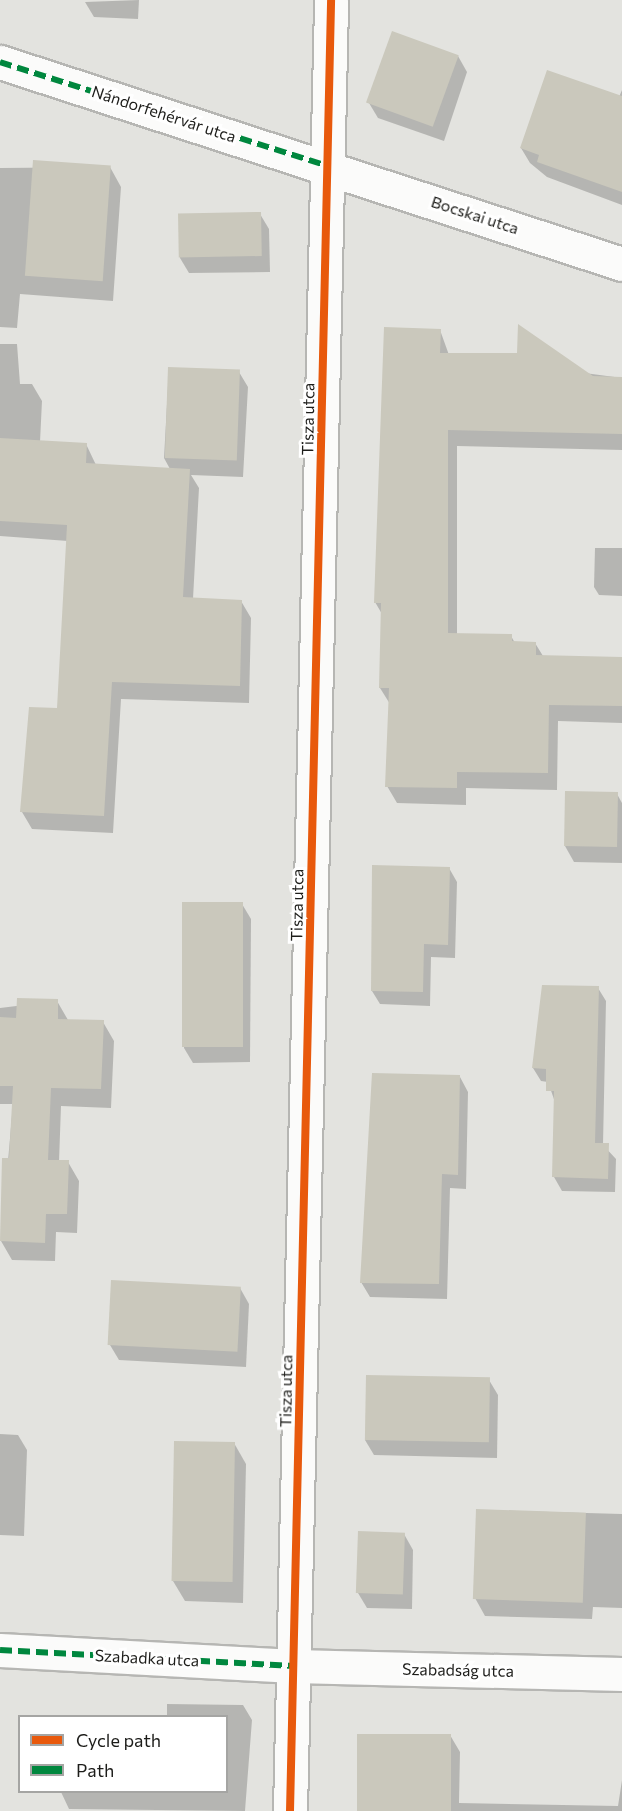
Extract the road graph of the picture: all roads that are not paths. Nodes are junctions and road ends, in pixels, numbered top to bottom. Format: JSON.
{"nodes":[{"id":1,"x":331,"y":0,"type":"edge"},
{"id":2,"x":0,"y":62,"type":"edge"},
{"id":3,"x":328,"y":166,"type":"junction"},
{"id":4,"x":622,"y":264,"type":"edge"},
{"id":5,"x":0,"y":1650,"type":"edge"},
{"id":6,"x":294,"y":1666,"type":"junction"},
{"id":7,"x":622,"y":1674,"type":"edge"},
{"id":8,"x":291,"y":1811,"type":"edge"}],
"edges":[{"from":1,"to":3,"type":"street","name":"Tisza utca"},
{"from":2,"to":3,"type":"street","name":"Nándorfehérvár utca"},
{"from":3,"to":4,"type":"street","name":"Bocskai utca"},
{"from":3,"to":6,"type":"street","name":"Tisza utca"},
{"from":5,"to":6,"type":"street","name":"Szabadka utca"},
{"from":6,"to":7,"type":"street","name":"Szabadság utca"},
{"from":6,"to":8,"type":"street","name":"Tisza utca"}]}
